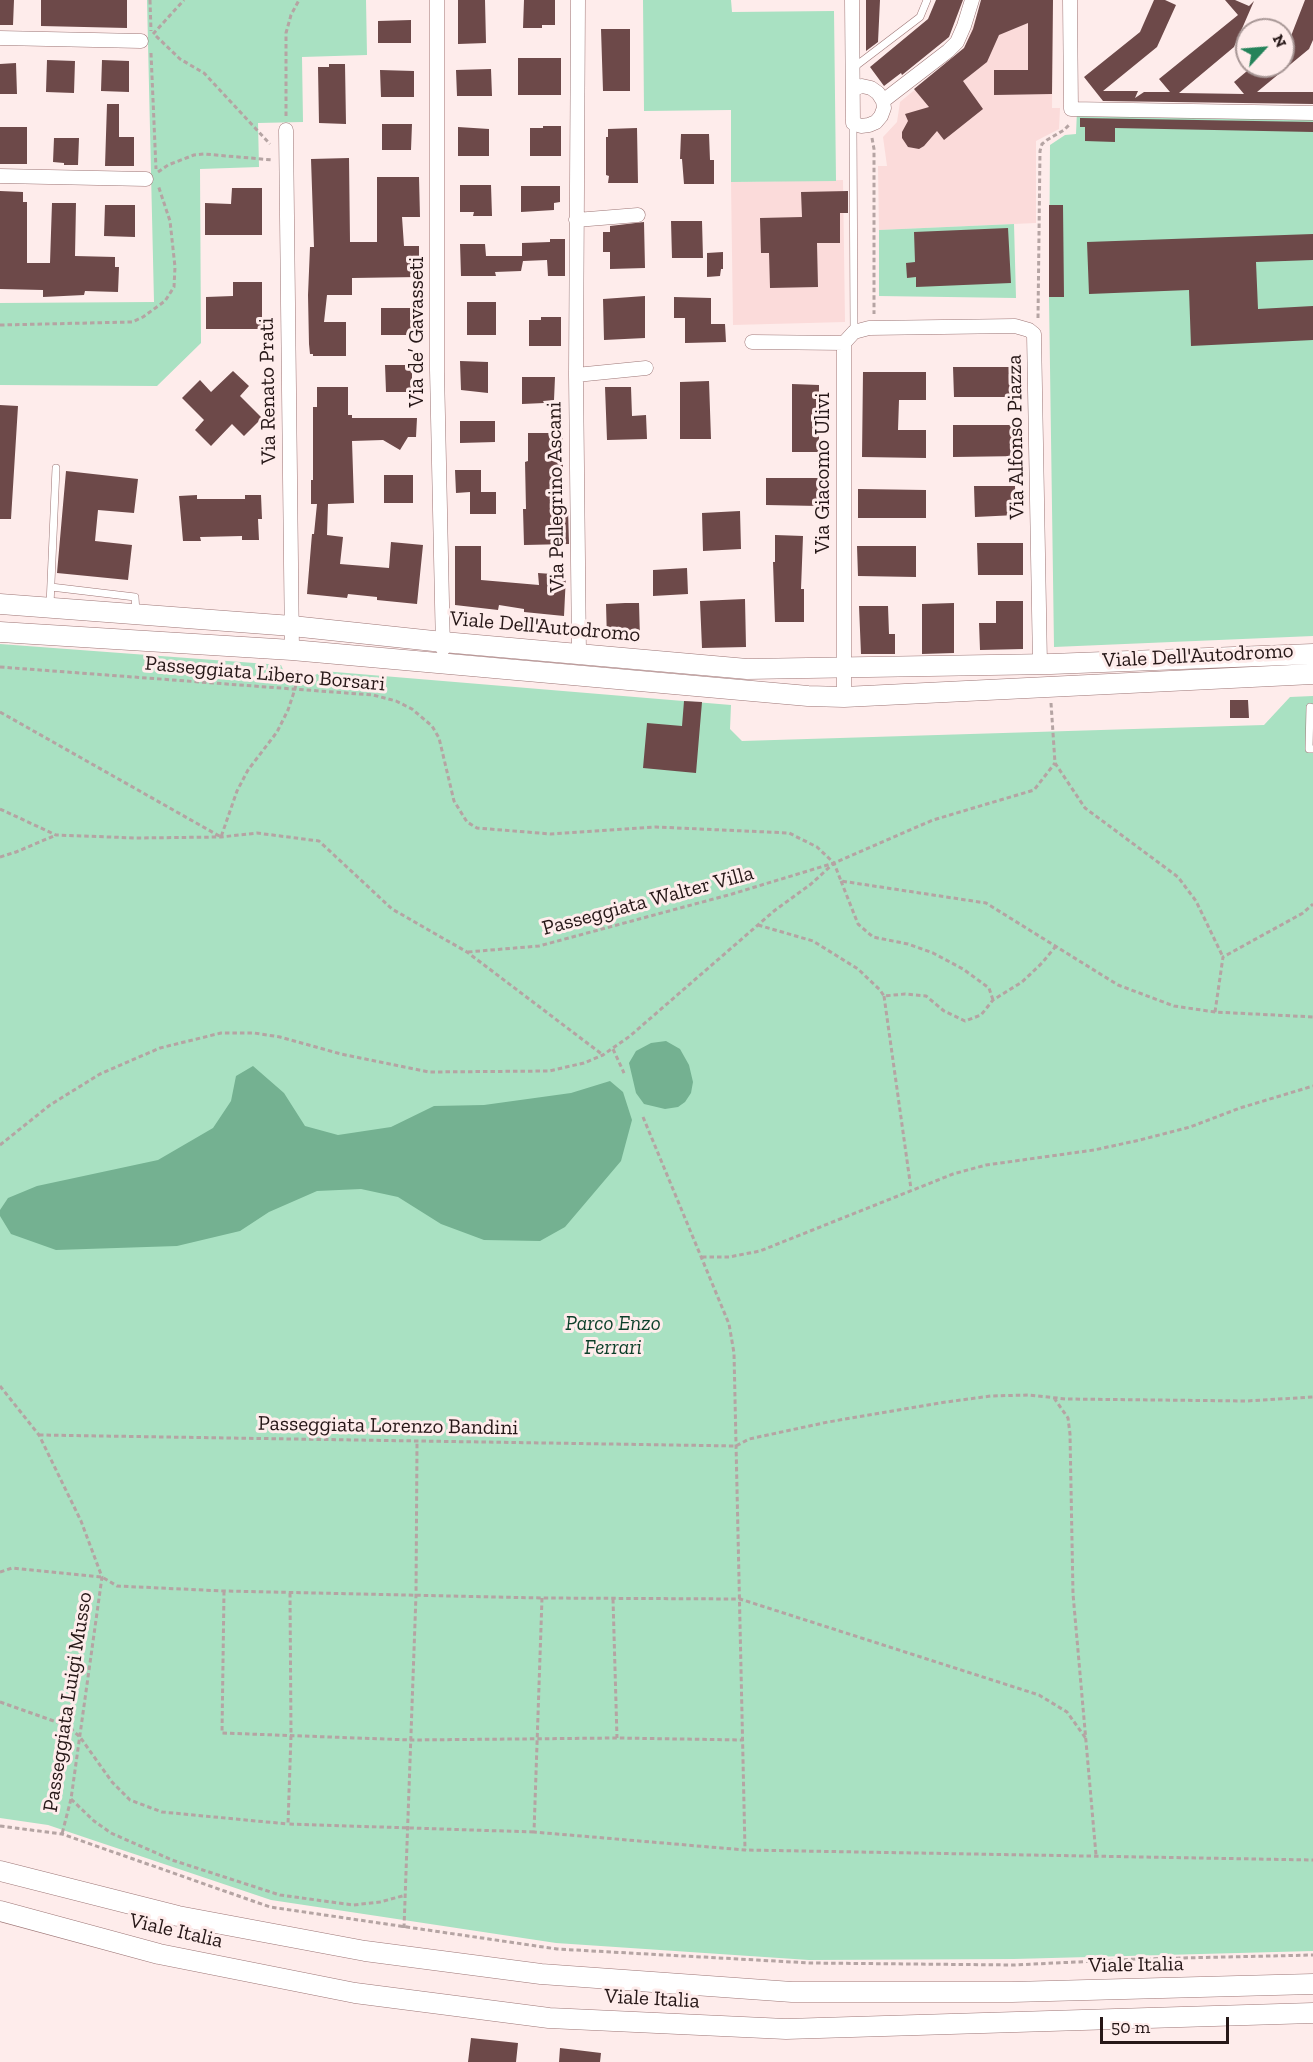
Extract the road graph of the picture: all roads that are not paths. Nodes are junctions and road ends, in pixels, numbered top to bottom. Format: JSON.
{"nodes":[{"id":1,"x":437,"y":0,"type":"edge"},
{"id":2,"x":578,"y":0,"type":"edge"},
{"id":3,"x":852,"y":0,"type":"edge"},
{"id":4,"x":927,"y":0,"type":"edge"},
{"id":5,"x":972,"y":0,"type":"edge"},
{"id":6,"x":1070,"y":0,"type":"edge"},
{"id":7,"x":149,"y":37,"type":"road end"},
{"id":8,"x":0,"y":38,"type":"edge"},
{"id":9,"x":853,"y":68,"type":"junction"},
{"id":10,"x":853,"y":89,"type":"junction"},
{"id":11,"x":883,"y":101,"type":"junction"},
{"id":12,"x":1313,"y":113,"type":"edge"},
{"id":13,"x":853,"y":123,"type":"junction"},
{"id":14,"x":286,"y":130,"type":"road end"},
{"id":15,"x":0,"y":176,"type":"edge"},
{"id":16,"x":152,"y":176,"type":"road end"},
{"id":17,"x":638,"y":215,"type":"dead end"},
{"id":18,"x":576,"y":220,"type":"junction"},
{"id":19,"x":849,"y":337,"type":"junction"},
{"id":20,"x":752,"y":342,"type":"dead end"},
{"id":21,"x":646,"y":368,"type":"dead end"},
{"id":22,"x":576,"y":375,"type":"junction"},
{"id":23,"x":56,"y":468,"type":"dead end"},
{"id":24,"x":51,"y":587,"type":"junction"},
{"id":25,"x":0,"y":604,"type":"edge"},
{"id":26,"x":50,"y":607,"type":"junction"},
{"id":27,"x":136,"y":615,"type":"junction"},
{"id":28,"x":292,"y":626,"type":"junction"},
{"id":29,"x":0,"y":632,"type":"edge"},
{"id":30,"x":443,"y":642,"type":"junction"},
{"id":31,"x":297,"y":651,"type":"junction"},
{"id":32,"x":579,"y":654,"type":"junction"},
{"id":33,"x":1313,"y":654,"type":"edge"},
{"id":34,"x":1256,"y":656,"type":"junction"},
{"id":35,"x":443,"y":663,"type":"junction"},
{"id":36,"x":1086,"y":663,"type":"junction"},
{"id":37,"x":1040,"y":664,"type":"junction"},
{"id":38,"x":844,"y":668,"type":"junction"},
{"id":39,"x":747,"y":669,"type":"junction"},
{"id":40,"x":1313,"y":674,"type":"edge"},
{"id":41,"x":1256,"y":677,"type":"junction"},
{"id":42,"x":1086,"y":685,"type":"junction"},
{"id":43,"x":747,"y":692,"type":"junction"},
{"id":44,"x":844,"y":697,"type":"junction"},
{"id":45,"x":1313,"y":708,"type":"edge"},
{"id":46,"x":1313,"y":749,"type":"edge"},
{"id":47,"x":0,"y":1871,"type":"edge"},
{"id":48,"x":0,"y":1911,"type":"edge"},
{"id":49,"x":1313,"y":1984,"type":"edge"},
{"id":50,"x":1313,"y":2013,"type":"edge"}],
"edges":[{"from":1,"to":30,"type":"street","name":"Via de’ Gavasseti"},
{"from":2,"to":18,"type":"street","name":"Via Pellegrino Ascani"},
{"from":3,"to":9,"type":"street"},
{"from":4,"to":9,"type":"lane"},
{"from":5,"to":11,"type":"street"},
{"from":6,"to":12,"type":"street"},
{"from":7,"to":8,"type":"street"},
{"from":9,"to":10,"type":"street"},
{"from":10,"to":11,"type":"street"},
{"from":10,"to":13,"type":"street"},
{"from":11,"to":13,"type":"street"},
{"from":13,"to":19,"type":"lane"},
{"from":14,"to":28,"type":"street","name":"Via Renato Prati"},
{"from":15,"to":16,"type":"street"},
{"from":17,"to":18,"type":"street"},
{"from":18,"to":22,"type":"street","name":"Via Pellegrino Ascani"},
{"from":19,"to":20,"type":"street"},
{"from":19,"to":37,"type":"street","name":"Via Alfonso Piazza"},
{"from":19,"to":38,"type":"street","name":"Via Giacomo Ulivi"},
{"from":21,"to":22,"type":"street","name":"Via Pellegrino Ascani"},
{"from":22,"to":32,"type":"street","name":"Via Pellegrino Ascani"},
{"from":23,"to":24,"type":"lane"},
{"from":24,"to":26,"type":"lane"},
{"from":24,"to":27,"type":"lane"},
{"from":25,"to":26,"type":"street","name":"Viale Dell'Autodromo"},
{"from":26,"to":27,"type":"street","name":"Viale Dell'Autodromo"},
{"from":27,"to":28,"type":"street","name":"Viale Dell'Autodromo"},
{"from":28,"to":30,"type":"street","name":"Viale Dell'Autodromo"},
{"from":28,"to":31,"type":"street","name":"Via Renato Prati"},
{"from":29,"to":31,"type":"street","name":"Viale Dell'Autodromo"},
{"from":30,"to":32,"type":"street","name":"Viale Dell'Autodromo"},
{"from":30,"to":35,"type":"street","name":"Via de’ Gavasseti"},
{"from":31,"to":35,"type":"street","name":"Viale Dell'Autodromo"},
{"from":32,"to":39,"type":"street","name":"Viale Dell'Autodromo"},
{"from":33,"to":34,"type":"street","name":"Viale Dell'Autodromo"},
{"from":34,"to":36,"type":"street","name":"Viale Dell'Autodromo"},
{"from":34,"to":41,"type":"street"},
{"from":35,"to":43,"type":"street","name":"Viale Dell'Autodromo"},
{"from":36,"to":37,"type":"street","name":"Viale Dell'Autodromo"},
{"from":36,"to":42,"type":"street","name":"Viale Dell'Autodromo"},
{"from":37,"to":38,"type":"street","name":"Viale Dell'Autodromo"},
{"from":38,"to":39,"type":"street","name":"Viale Dell'Autodromo"},
{"from":38,"to":44,"type":"street","name":"Via Giacomo Ulivi"},
{"from":39,"to":43,"type":"street"},
{"from":40,"to":41,"type":"street","name":"Viale Dell'Autodromo"},
{"from":41,"to":42,"type":"street","name":"Viale Dell'Autodromo"},
{"from":42,"to":44,"type":"street","name":"Viale Dell'Autodromo"},
{"from":43,"to":44,"type":"street","name":"Viale Dell'Autodromo"},
{"from":45,"to":46,"type":"lane"},
{"from":47,"to":49,"type":"street","name":"Viale Italia"},
{"from":48,"to":50,"type":"street","name":"Viale Italia"}]}
